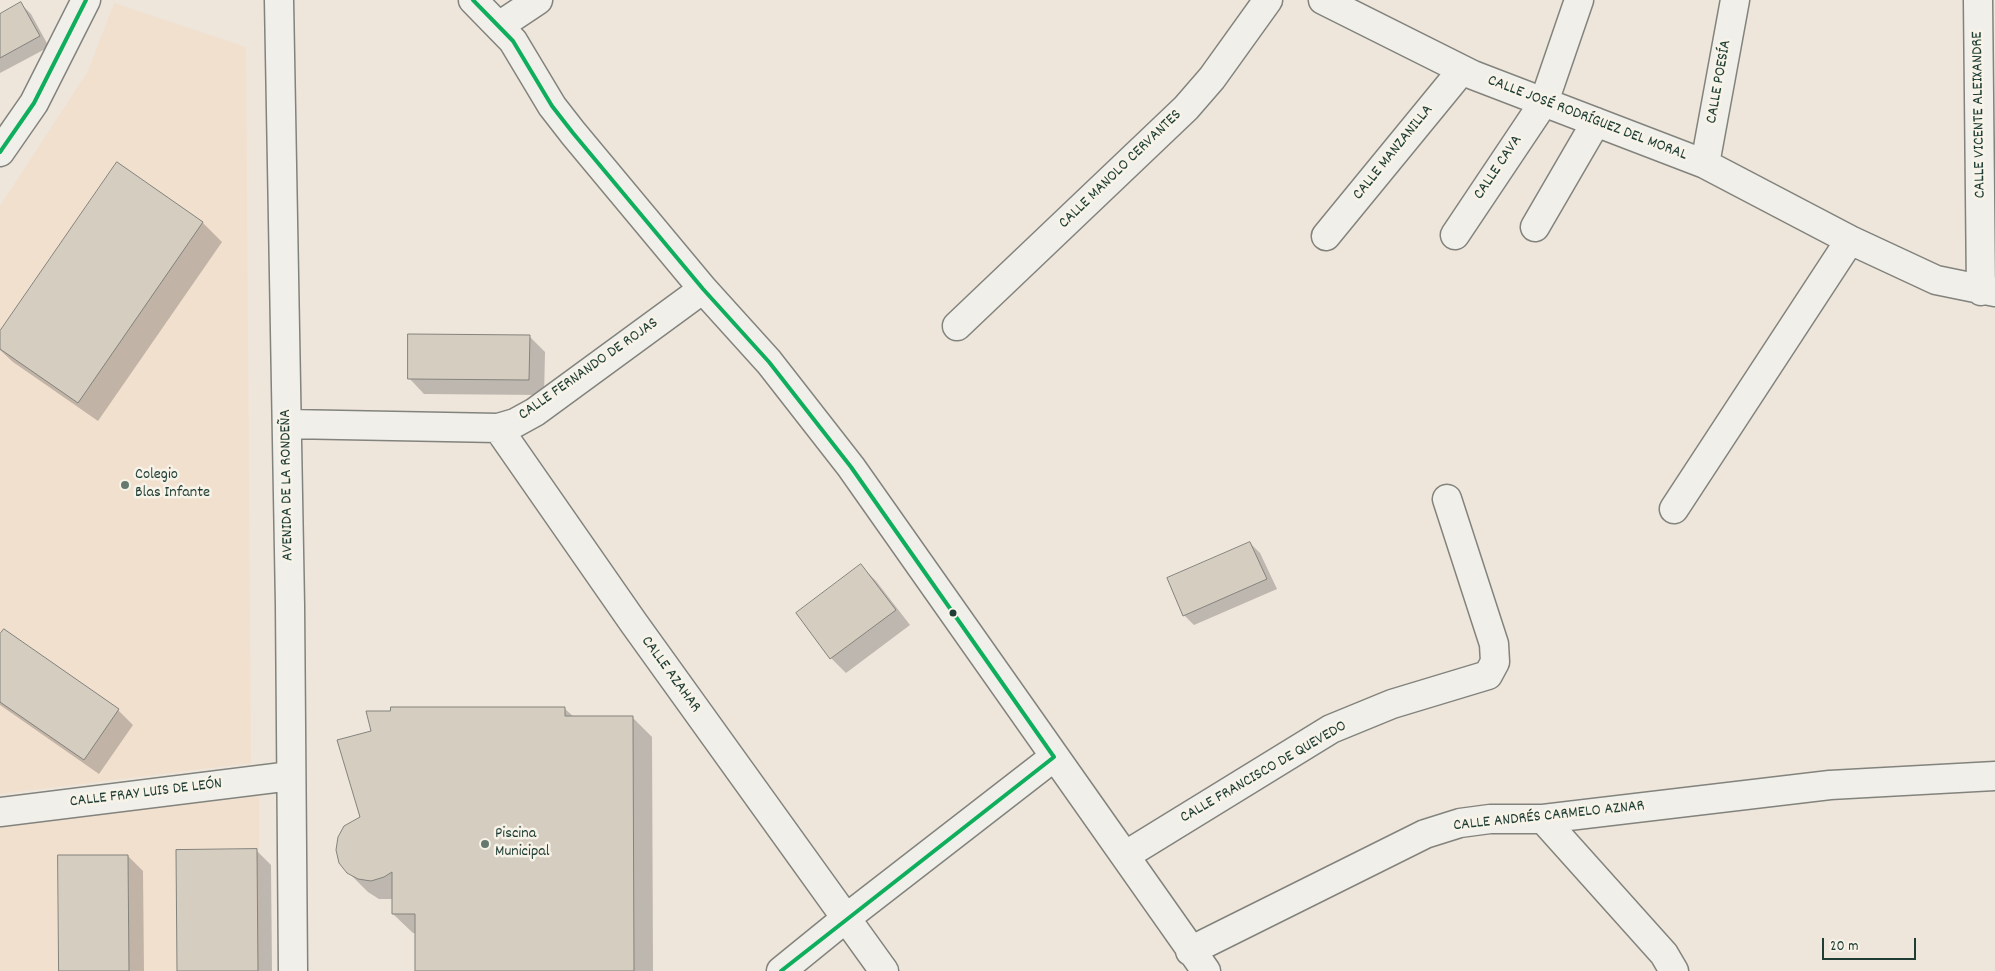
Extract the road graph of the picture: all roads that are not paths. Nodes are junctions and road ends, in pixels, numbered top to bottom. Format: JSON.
{"nodes":[{"id":1,"x":86,"y":0,"type":"edge"},
{"id":2,"x":278,"y":0,"type":"edge"},
{"id":3,"x":473,"y":0,"type":"edge"},
{"id":4,"x":538,"y":0,"type":"edge"},
{"id":5,"x":1268,"y":0,"type":"edge"},
{"id":6,"x":1323,"y":0,"type":"edge"},
{"id":7,"x":1579,"y":0,"type":"edge"},
{"id":8,"x":1735,"y":0,"type":"edge"},
{"id":9,"x":1978,"y":0,"type":"edge"},
{"id":10,"x":499,"y":26,"type":"junction"},
{"id":11,"x":1462,"y":70,"type":"junction"},
{"id":12,"x":1544,"y":102,"type":"junction"},
{"id":13,"x":1987,"y":110,"type":"edge"},
{"id":14,"x":1596,"y":122,"type":"junction"},
{"id":15,"x":0,"y":152,"type":"edge"},
{"id":16,"x":1705,"y":164,"type":"junction"},
{"id":17,"x":1535,"y":227,"type":"dead end"},
{"id":18,"x":1455,"y":235,"type":"dead end"},
{"id":19,"x":1326,"y":236,"type":"dead end"},
{"id":20,"x":1850,"y":240,"type":"junction"},
{"id":21,"x":703,"y":289,"type":"junction"},
{"id":22,"x":1988,"y":291,"type":"edge"},
{"id":23,"x":957,"y":326,"type":"dead end"},
{"id":24,"x":288,"y":424,"type":"junction"},
{"id":25,"x":498,"y":428,"type":"junction"},
{"id":26,"x":1447,"y":499,"type":"dead end"},
{"id":27,"x":1674,"y":509,"type":"dead end"},
{"id":28,"x":1054,"y":757,"type":"junction"},
{"id":29,"x":291,"y":776,"type":"junction"},
{"id":30,"x":1995,"y":776,"type":"edge"},
{"id":31,"x":0,"y":812,"type":"edge"},
{"id":32,"x":1543,"y":819,"type":"junction"},
{"id":33,"x":1126,"y":855,"type":"junction"},
{"id":34,"x":845,"y":919,"type":"junction"},
{"id":35,"x":1198,"y":961,"type":"edge"},
{"id":36,"x":292,"y":971,"type":"edge"},
{"id":37,"x":781,"y":971,"type":"edge"},
{"id":38,"x":884,"y":971,"type":"edge"},
{"id":39,"x":1674,"y":971,"type":"edge"}],
"edges":[{"from":1,"to":15,"type":"street"},
{"from":2,"to":24,"type":"street","name":"AVENIDA DE LA RONDEÑA"},
{"from":3,"to":10,"type":"street"},
{"from":4,"to":10,"type":"street"},
{"from":5,"to":23,"type":"street","name":"CALLE MANOLO CERVANTES"},
{"from":6,"to":11,"type":"street","name":"CALLE JOSÉ RODRÍGUEZ DEL MORAL"},
{"from":7,"to":12,"type":"street","name":"CALLE CAVA"},
{"from":8,"to":16,"type":"street","name":"CALLE POESÍA"},
{"from":9,"to":13,"type":"street","name":"CALLE VICENTE ALEIXANDRE"},
{"from":10,"to":21,"type":"street"},
{"from":11,"to":12,"type":"street","name":"CALLE JOSÉ RODRÍGUEZ DEL MORAL"},
{"from":11,"to":19,"type":"street","name":"CALLE MANZANILLA"},
{"from":12,"to":14,"type":"street","name":"CALLE JOSÉ RODRÍGUEZ DEL MORAL"},
{"from":12,"to":18,"type":"street","name":"CALLE CAVA"},
{"from":13,"to":22,"type":"street","name":"CALLE VICENTE ALEIXANDRE"},
{"from":14,"to":16,"type":"street","name":"CALLE JOSÉ RODRÍGUEZ DEL MORAL"},
{"from":14,"to":17,"type":"street"},
{"from":16,"to":20,"type":"street","name":"CALLE JOSÉ RODRÍGUEZ DEL MORAL"},
{"from":20,"to":22,"type":"street","name":"CALLE JOSÉ RODRÍGUEZ DEL MORAL"},
{"from":20,"to":27,"type":"street"},
{"from":21,"to":25,"type":"street","name":"CALLE FERNANDO DE ROJAS"},
{"from":21,"to":28,"type":"street"},
{"from":24,"to":25,"type":"street","name":"CALLE FERNANDO DE ROJAS"},
{"from":24,"to":29,"type":"street","name":"AVENIDA DE LA RONDEÑA"},
{"from":25,"to":34,"type":"street","name":"CALLE AZAHAR"},
{"from":26,"to":33,"type":"street","name":"CALLE FRANCISCO DE QUEVEDO"},
{"from":28,"to":33,"type":"street"},
{"from":28,"to":34,"type":"street"},
{"from":29,"to":31,"type":"street","name":"CALLE FRAY LUIS DE LEÓN"},
{"from":29,"to":36,"type":"street","name":"AVENIDA DE LA RONDEÑA"},
{"from":30,"to":32,"type":"street","name":"CALLE ANDRÉS CARMELO AZNAR"},
{"from":32,"to":35,"type":"street","name":"CALLE ANDRÉS CARMELO AZNAR"},
{"from":32,"to":39,"type":"street"},
{"from":33,"to":35,"type":"street"},
{"from":34,"to":37,"type":"street"},
{"from":34,"to":38,"type":"street","name":"CALLE AZAHAR"}]}
